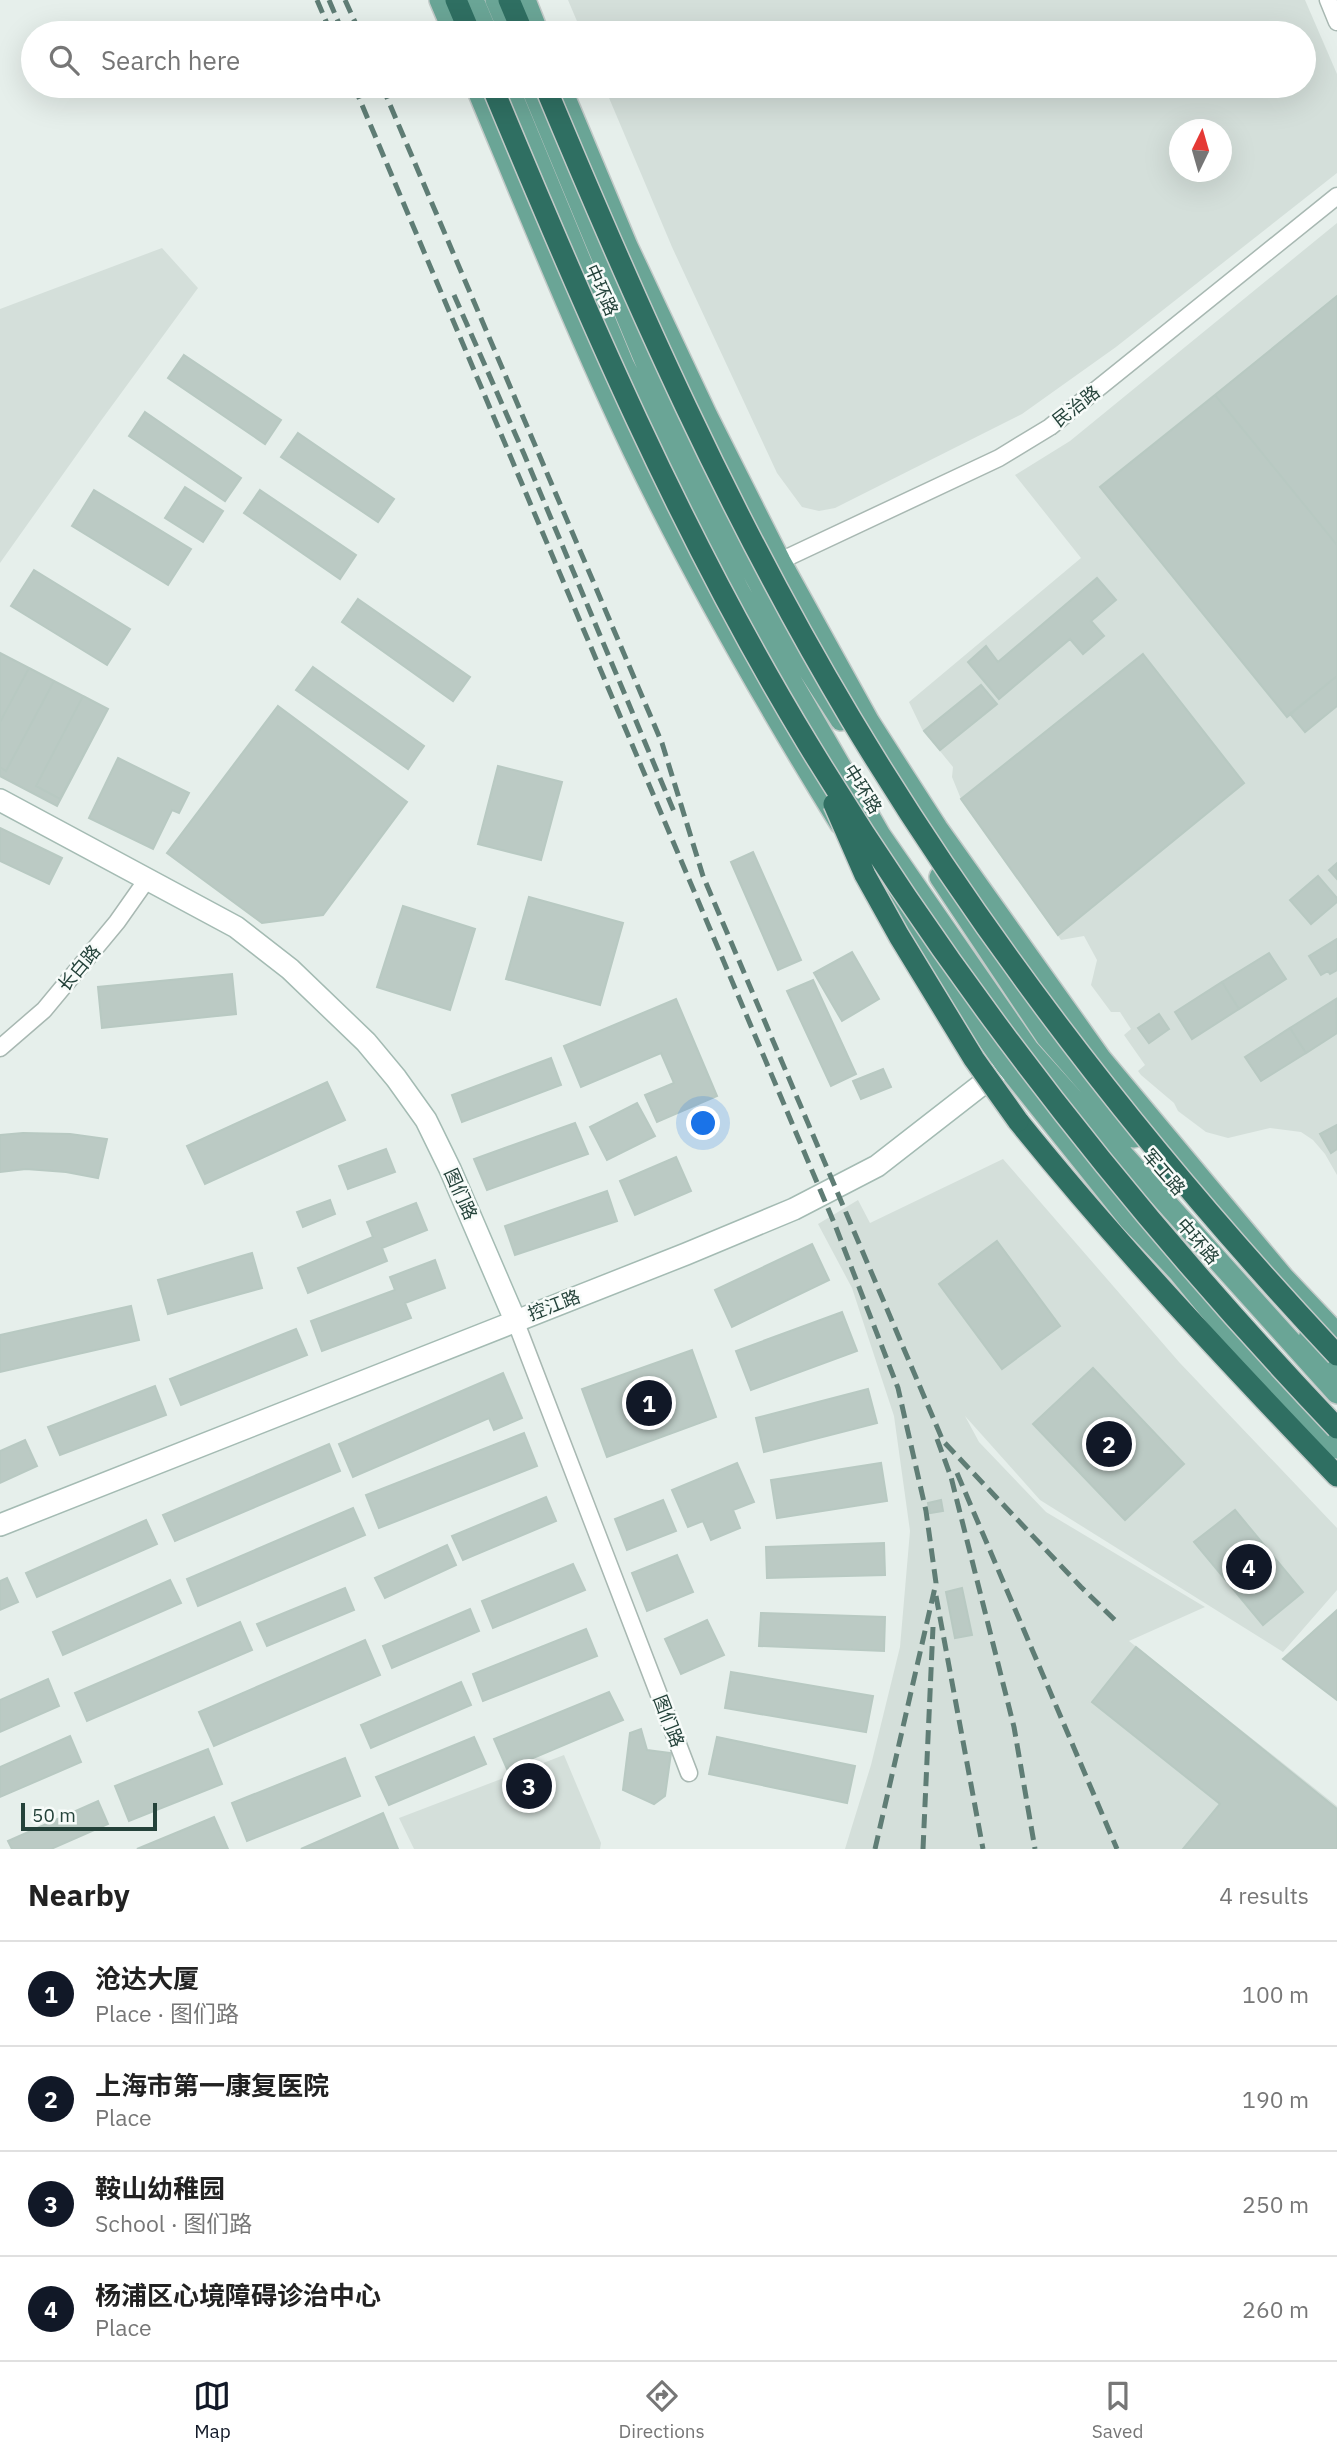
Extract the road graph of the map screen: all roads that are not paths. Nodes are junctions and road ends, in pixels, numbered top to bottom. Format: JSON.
{"nodes":[{"id":1,"x":440,"y":0,"type":"edge"},
{"id":2,"x":456,"y":0,"type":"edge"},
{"id":3,"x":473,"y":0,"type":"edge"},
{"id":4,"x":496,"y":0,"type":"edge"},
{"id":5,"x":509,"y":0,"type":"edge"},
{"id":6,"x":525,"y":0,"type":"edge"},
{"id":7,"x":1328,"y":0,"type":"edge"},
{"id":8,"x":449,"y":21,"type":"edge"},
{"id":9,"x":465,"y":21,"type":"edge"},
{"id":10,"x":482,"y":21,"type":"edge"},
{"id":11,"x":505,"y":21,"type":"edge"},
{"id":12,"x":518,"y":21,"type":"edge"},
{"id":13,"x":533,"y":21,"type":"edge"},
{"id":14,"x":1337,"y":22,"type":"edge"},
{"id":15,"x":481,"y":98,"type":"edge"},
{"id":16,"x":497,"y":98,"type":"edge"},
{"id":17,"x":513,"y":98,"type":"edge"},
{"id":18,"x":536,"y":98,"type":"edge"},
{"id":19,"x":550,"y":98,"type":"edge"},
{"id":20,"x":565,"y":98,"type":"edge"},
{"id":21,"x":1337,"y":196,"type":"edge"},
{"id":22,"x":664,"y":444,"type":"junction"},
{"id":23,"x":665,"y":513,"type":"junction"},
{"id":24,"x":780,"y":561,"type":"junction"},
{"id":25,"x":806,"y":741,"type":"junction"},
{"id":26,"x":904,"y":775,"type":"junction"},
{"id":27,"x":0,"y":800,"type":"edge"},
{"id":28,"x":906,"y":823,"type":"junction"},
{"id":29,"x":148,"y":878,"type":"junction"},
{"id":30,"x":1070,"y":1018,"type":"junction"},
{"id":31,"x":1046,"y":1036,"type":"junction"},
{"id":32,"x":0,"y":1048,"type":"edge"},
{"id":33,"x":1028,"y":1049,"type":"junction"},
{"id":34,"x":1006,"y":1065,"type":"junction"},
{"id":35,"x":1179,"y":1272,"type":"junction"},
{"id":36,"x":1249,"y":1282,"type":"junction"},
{"id":37,"x":1297,"y":1291,"type":"junction"},
{"id":38,"x":515,"y":1320,"type":"junction"},
{"id":39,"x":1337,"y":1334,"type":"edge"},
{"id":40,"x":1337,"y":1355,"type":"edge"},
{"id":41,"x":1337,"y":1371,"type":"edge"},
{"id":42,"x":1337,"y":1393,"type":"edge"},
{"id":43,"x":1337,"y":1428,"type":"edge"},
{"id":44,"x":1337,"y":1448,"type":"edge"},
{"id":45,"x":1337,"y":1476,"type":"edge"},
{"id":46,"x":0,"y":1525,"type":"edge"},
{"id":47,"x":690,"y":1773,"type":"dead end"}],
"edges":[{"from":1,"to":8,"type":"main road"},
{"from":2,"to":9,"type":"highway"},
{"from":3,"to":10,"type":"main road"},
{"from":4,"to":11,"type":"main road"},
{"from":5,"to":12,"type":"highway"},
{"from":6,"to":13,"type":"main road"},
{"from":7,"to":14,"type":"street"},
{"from":15,"to":23,"type":"main road"},
{"from":16,"to":25,"type":"highway","name":"中环路","bridge":true},
{"from":17,"to":22,"type":"main road"},
{"from":18,"to":28,"type":"main road","name":"军工路"},
{"from":19,"to":40,"type":"highway","name":"中环路","bridge":true},
{"from":20,"to":24,"type":"main road","name":"军工路"},
{"from":21,"to":24,"type":"street","name":"民治路"},
{"from":22,"to":23,"type":"main road"},
{"from":22,"to":33,"type":"main road"},
{"from":23,"to":34,"type":"main road"},
{"from":24,"to":26,"type":"main road","name":"军工路"},
{"from":25,"to":43,"type":"highway","name":"中环路","bridge":true},
{"from":25,"to":45,"type":"highway","bridge":true},
{"from":26,"to":28,"type":"main road"},
{"from":26,"to":30,"type":"main road","name":"军工路"},
{"from":27,"to":29,"type":"main road","name":"图们路"},
{"from":28,"to":31,"type":"main road","name":"军工路"},
{"from":29,"to":32,"type":"street","name":"长白路"},
{"from":29,"to":38,"type":"main road","name":"图们路"},
{"from":30,"to":31,"type":"main road","name":"控江路"},
{"from":30,"to":37,"type":"main road","name":"军工路"},
{"from":31,"to":33,"type":"main road","name":"控江路"},
{"from":31,"to":36,"type":"main road","name":"军工路"},
{"from":33,"to":34,"type":"main road","name":"控江路"},
{"from":33,"to":36,"type":"main road"},
{"from":34,"to":35,"type":"main road"},
{"from":34,"to":38,"type":"main road","name":"控江路"},
{"from":35,"to":36,"type":"main road"},
{"from":35,"to":44,"type":"main road"},
{"from":36,"to":37,"type":"main road"},
{"from":36,"to":41,"type":"main road","name":"军工路"},
{"from":36,"to":42,"type":"main road"},
{"from":37,"to":39,"type":"main road","name":"军工路"},
{"from":38,"to":46,"type":"main road","name":"控江路"},
{"from":38,"to":47,"type":"street","name":"图们路"}]}
